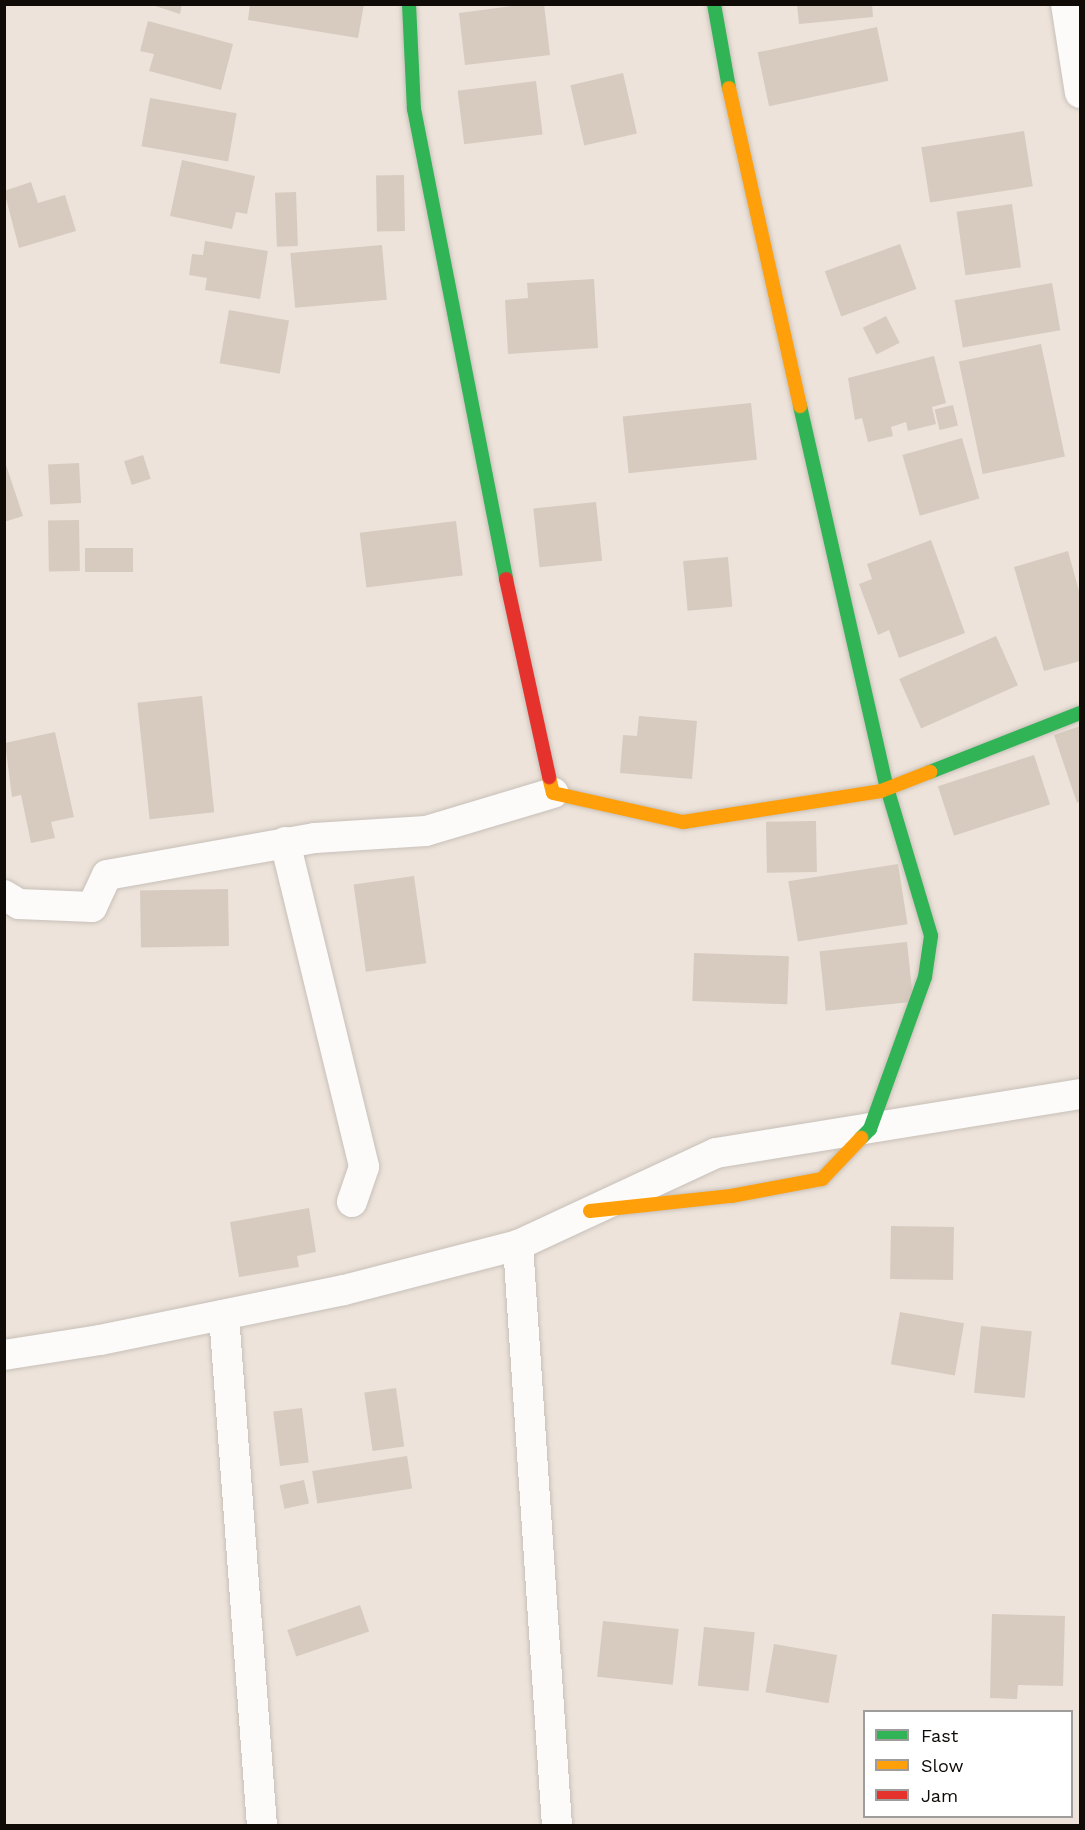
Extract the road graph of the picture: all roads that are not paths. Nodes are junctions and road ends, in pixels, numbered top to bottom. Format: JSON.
{"nodes":[{"id":1,"x":409,"y":4,"type":"edge"},
{"id":2,"x":714,"y":4,"type":"edge"},
{"id":3,"x":1066,"y":4,"type":"edge"},
{"id":4,"x":1080,"y":93,"type":"edge"},
{"id":5,"x":1080,"y":713,"type":"edge"},
{"id":6,"x":887,"y":789,"type":"junction"},
{"id":7,"x":553,"y":793,"type":"junction"},
{"id":8,"x":285,"y":842,"type":"junction"},
{"id":9,"x":4,"y":895,"type":"edge"},
{"id":10,"x":1080,"y":1094,"type":"edge"},
{"id":11,"x":870,"y":1129,"type":"junction"},
{"id":12,"x":352,"y":1202,"type":"dead end"},
{"id":13,"x":590,"y":1211,"type":"junction"},
{"id":14,"x":518,"y":1245,"type":"junction"},
{"id":15,"x":224,"y":1315,"type":"junction"},
{"id":16,"x":4,"y":1355,"type":"edge"},
{"id":17,"x":262,"y":1826,"type":"edge"},
{"id":18,"x":557,"y":1826,"type":"edge"}],
"edges":[{"from":1,"to":7,"type":"street"},
{"from":2,"to":6,"type":"street"},
{"from":3,"to":4,"type":"street"},
{"from":5,"to":6,"type":"street"},
{"from":6,"to":7,"type":"street"},
{"from":6,"to":11,"type":"street"},
{"from":7,"to":8,"type":"street"},
{"from":8,"to":9,"type":"street"},
{"from":8,"to":12,"type":"street"},
{"from":10,"to":11,"type":"street"},
{"from":11,"to":13,"type":"street"},
{"from":11,"to":13,"type":"street"},
{"from":13,"to":14,"type":"street"},
{"from":14,"to":15,"type":"street"},
{"from":14,"to":18,"type":"street"},
{"from":15,"to":16,"type":"street"},
{"from":15,"to":17,"type":"street"}]}
